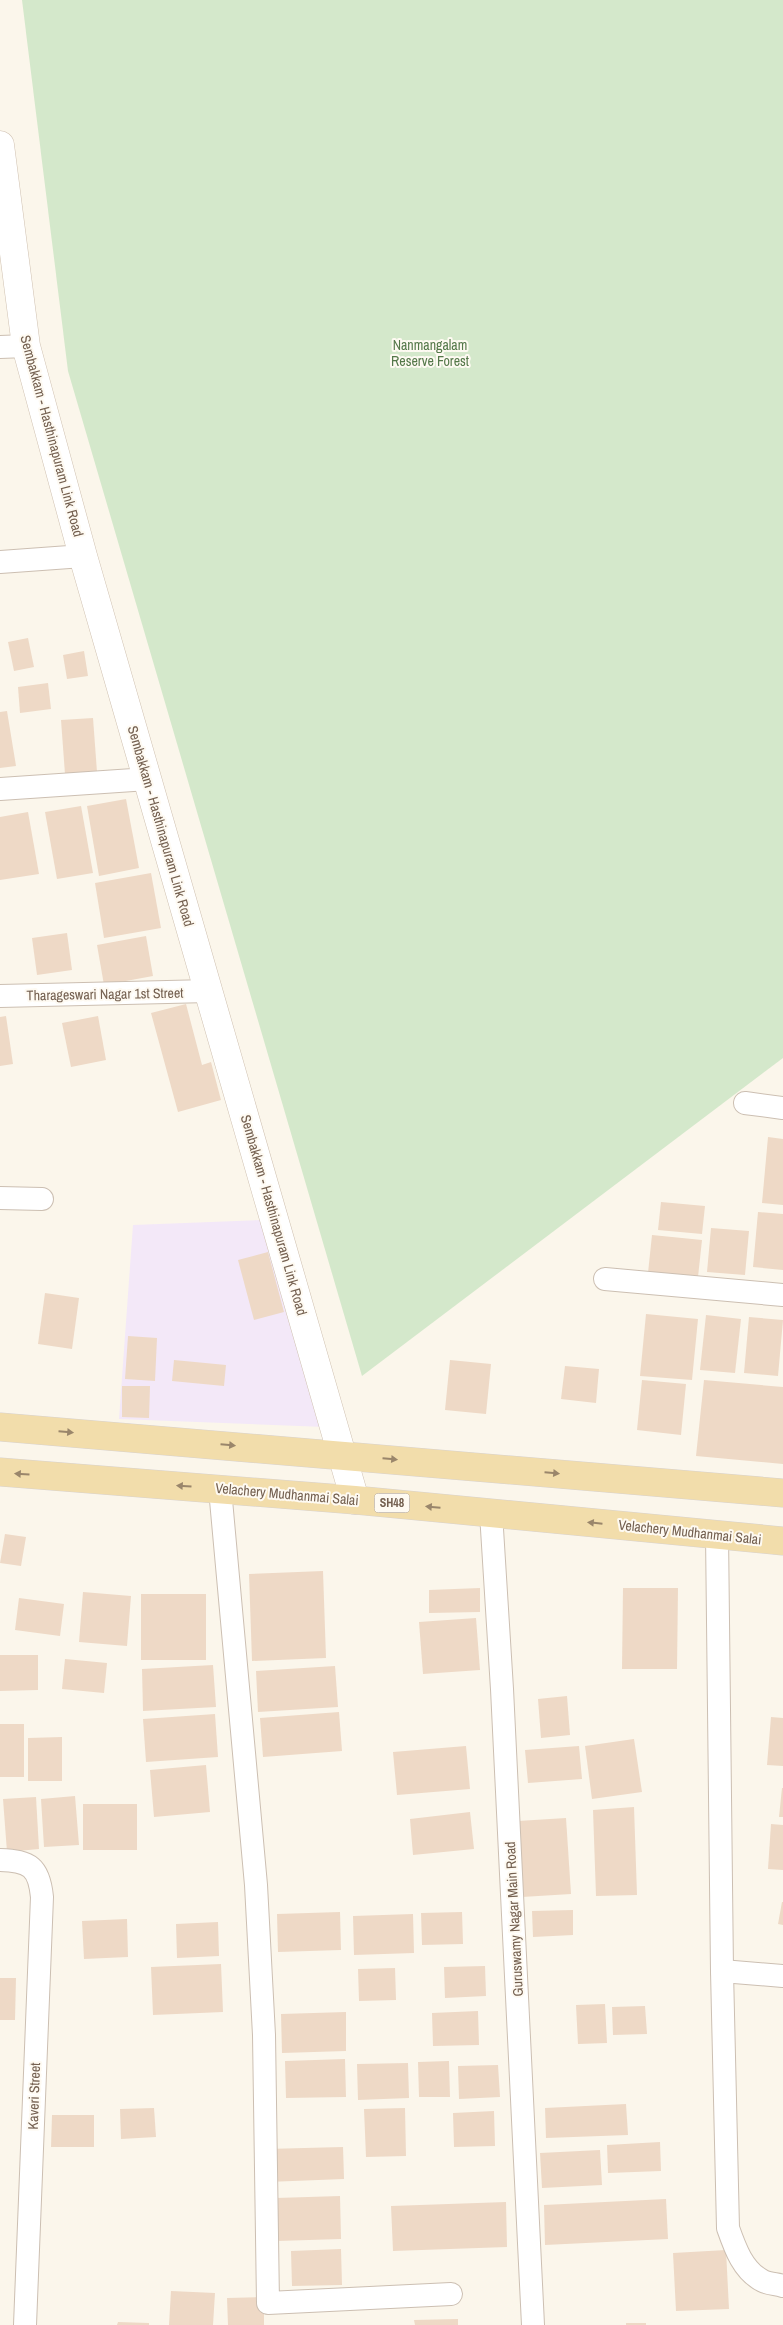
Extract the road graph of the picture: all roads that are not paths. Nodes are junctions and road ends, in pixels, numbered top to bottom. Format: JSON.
{"nodes":[{"id":1,"x":0,"y":145,"type":"edge"},
{"id":2,"x":13,"y":346,"type":"edge"},
{"id":3,"x":83,"y":556,"type":"junction"},
{"id":4,"x":0,"y":562,"type":"edge"},
{"id":5,"x":148,"y":779,"type":"junction"},
{"id":6,"x":0,"y":790,"type":"edge"},
{"id":7,"x":209,"y":991,"type":"junction"},
{"id":8,"x":0,"y":996,"type":"edge"},
{"id":9,"x":745,"y":1104,"type":"dead end"},
{"id":10,"x":783,"y":1108,"type":"edge"},
{"id":11,"x":0,"y":1198,"type":"edge"},
{"id":12,"x":42,"y":1199,"type":"dead end"},
{"id":13,"x":605,"y":1279,"type":"dead end"},
{"id":14,"x":783,"y":1295,"type":"edge"},
{"id":15,"x":0,"y":1427,"type":"edge"},
{"id":16,"x":344,"y":1454,"type":"junction"},
{"id":17,"x":0,"y":1472,"type":"edge"},
{"id":18,"x":220,"y":1489,"type":"junction"},
{"id":19,"x":783,"y":1493,"type":"edge"},
{"id":20,"x":355,"y":1500,"type":"junction"},
{"id":21,"x":491,"y":1513,"type":"junction"},
{"id":22,"x":717,"y":1534,"type":"junction"},
{"id":23,"x":783,"y":1541,"type":"edge"},
{"id":24,"x":0,"y":1860,"type":"edge"},
{"id":25,"x":722,"y":1971,"type":"junction"},
{"id":26,"x":783,"y":1976,"type":"edge"},
{"id":27,"x":783,"y":2286,"type":"edge"},
{"id":28,"x":451,"y":2294,"type":"dead end"},
{"id":29,"x":25,"y":2325,"type":"edge"},
{"id":30,"x":533,"y":2325,"type":"edge"}],
"edges":[{"from":1,"to":2,"type":"street","name":"Sembakkam - Hasthinapuram Link Road"},
{"from":2,"to":3,"type":"street","name":"Sembakkam - Hasthinapuram Link Road"},
{"from":3,"to":4,"type":"street"},
{"from":3,"to":5,"type":"street","name":"Sembakkam - Hasthinapuram Link Road"},
{"from":5,"to":6,"type":"street"},
{"from":5,"to":7,"type":"street","name":"Sembakkam - Hasthinapuram Link Road"},
{"from":7,"to":8,"type":"street","name":"Tharageswari Nagar 1st Street"},
{"from":7,"to":16,"type":"street","name":"Sembakkam - Hasthinapuram Link Road"},
{"from":9,"to":10,"type":"street"},
{"from":11,"to":12,"type":"street"},
{"from":13,"to":14,"type":"street"},
{"from":15,"to":16,"type":"main road","one_way":true},
{"from":16,"to":19,"type":"main road","one_way":true},
{"from":16,"to":20,"type":"street","name":"Sembakkam - Hasthinapuram Link Road"},
{"from":18,"to":17,"type":"main road","name":"Velachery Mudhanmai Salai","number":"SH48","one_way":true},
{"from":18,"to":20,"type":"main road","name":"Velachery Mudhanmai Salai","number":"SH48"},
{"from":18,"to":28,"type":"street"},
{"from":21,"to":20,"type":"main road","name":"Velachery Mudhanmai Salai","number":"SH48","one_way":true},
{"from":22,"to":21,"type":"main road","name":"Velachery Mudhanmai Salai","number":"SH48","one_way":true},
{"from":21,"to":30,"type":"street","name":"Guruswamy Nagar Main Road"},
{"from":22,"to":23,"type":"main road","name":"Velachery Mudhanmai Salai","number":"SH48"},
{"from":22,"to":25,"type":"street"},
{"from":24,"to":29,"type":"street","name":"Kaveri Street"},
{"from":25,"to":26,"type":"street"},
{"from":25,"to":27,"type":"street"}]}
